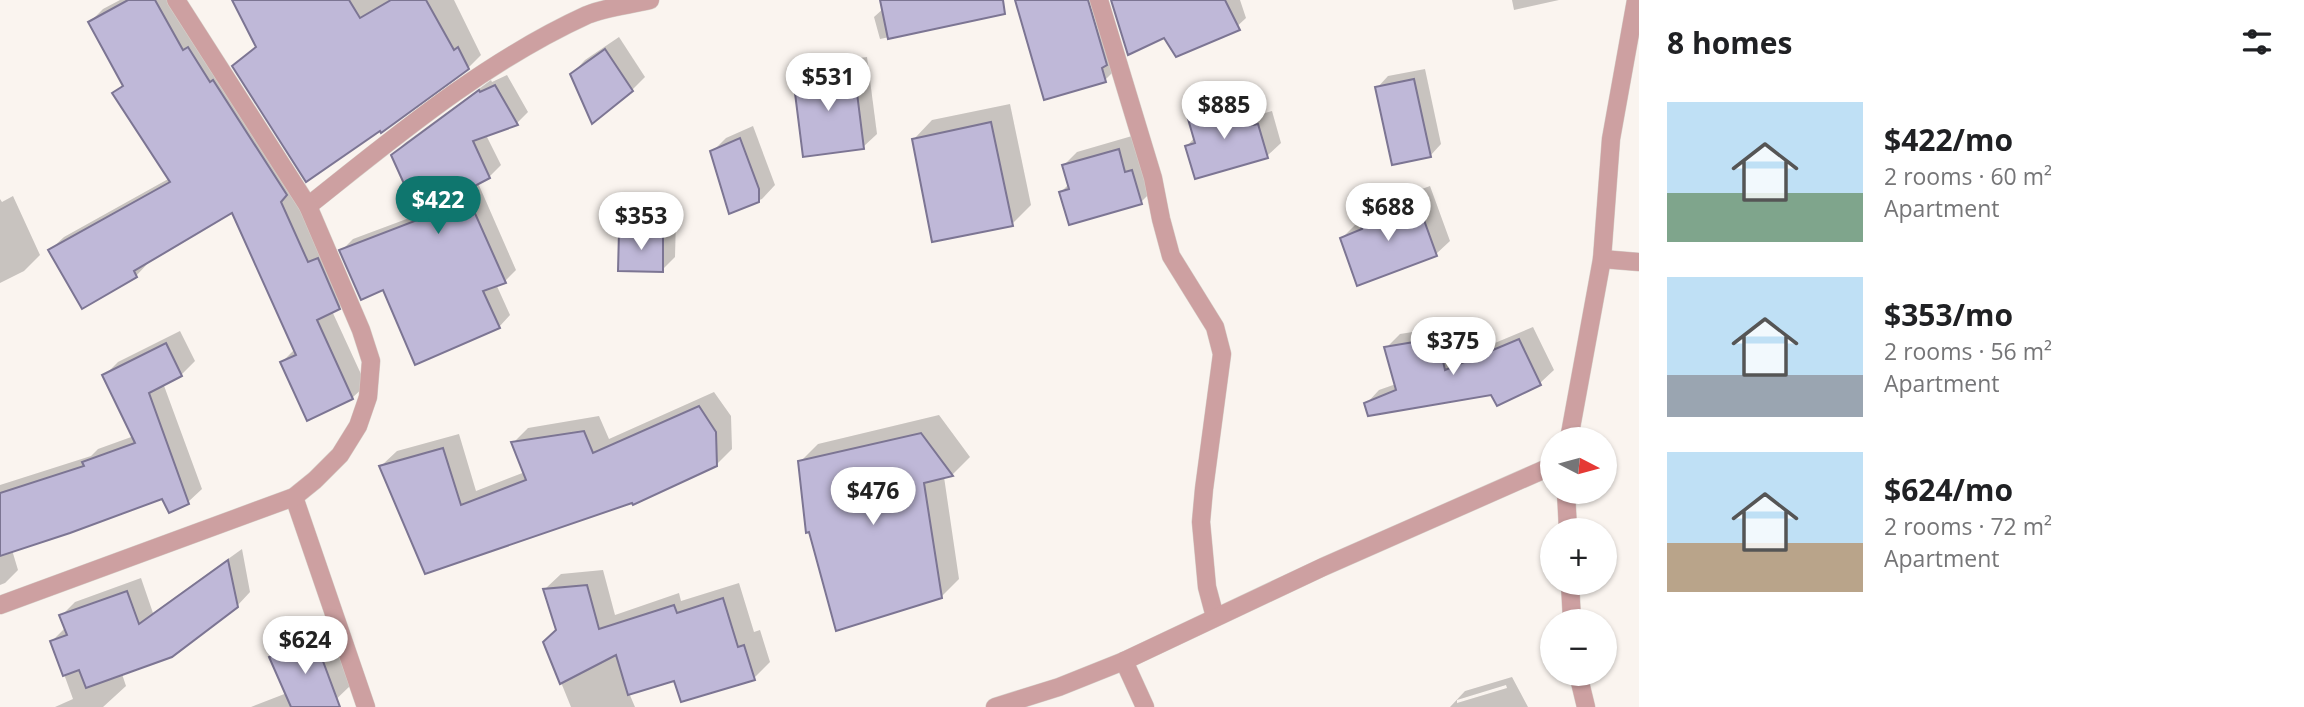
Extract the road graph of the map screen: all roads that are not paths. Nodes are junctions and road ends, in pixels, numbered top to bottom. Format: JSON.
{"nodes":[{"id":1,"x":176,"y":0,"type":"edge"},
{"id":2,"x":650,"y":0,"type":"edge"},
{"id":3,"x":1099,"y":0,"type":"edge"},
{"id":4,"x":1636,"y":0,"type":"edge"},
{"id":5,"x":585,"y":7,"type":"edge"},
{"id":6,"x":308,"y":206,"type":"junction"},
{"id":7,"x":1602,"y":259,"type":"junction"},
{"id":8,"x":1639,"y":262,"type":"edge"},
{"id":9,"x":1571,"y":427,"type":"edge"},
{"id":10,"x":1540,"y":471,"type":"edge"},
{"id":11,"x":294,"y":497,"type":"junction"},
{"id":12,"x":0,"y":605,"type":"edge"},
{"id":13,"x":1215,"y":617,"type":"junction"},
{"id":14,"x":1124,"y":661,"type":"junction"},
{"id":15,"x":1581,"y":686,"type":"edge"},
{"id":16,"x":366,"y":707,"type":"edge"},
{"id":17,"x":995,"y":707,"type":"edge"},
{"id":18,"x":1145,"y":707,"type":"edge"},
{"id":19,"x":1586,"y":707,"type":"edge"}],
"edges":[{"from":1,"to":6,"type":"street"},
{"from":2,"to":5,"type":"street"},
{"from":3,"to":13,"type":"street"},
{"from":4,"to":7,"type":"street"},
{"from":5,"to":6,"type":"street"},
{"from":6,"to":11,"type":"street"},
{"from":7,"to":8,"type":"street"},
{"from":7,"to":9,"type":"street"},
{"from":10,"to":13,"type":"street"},
{"from":11,"to":12,"type":"street"},
{"from":11,"to":16,"type":"street"},
{"from":13,"to":14,"type":"street"},
{"from":14,"to":17,"type":"street"},
{"from":14,"to":18,"type":"street"},
{"from":15,"to":19,"type":"street"}]}
